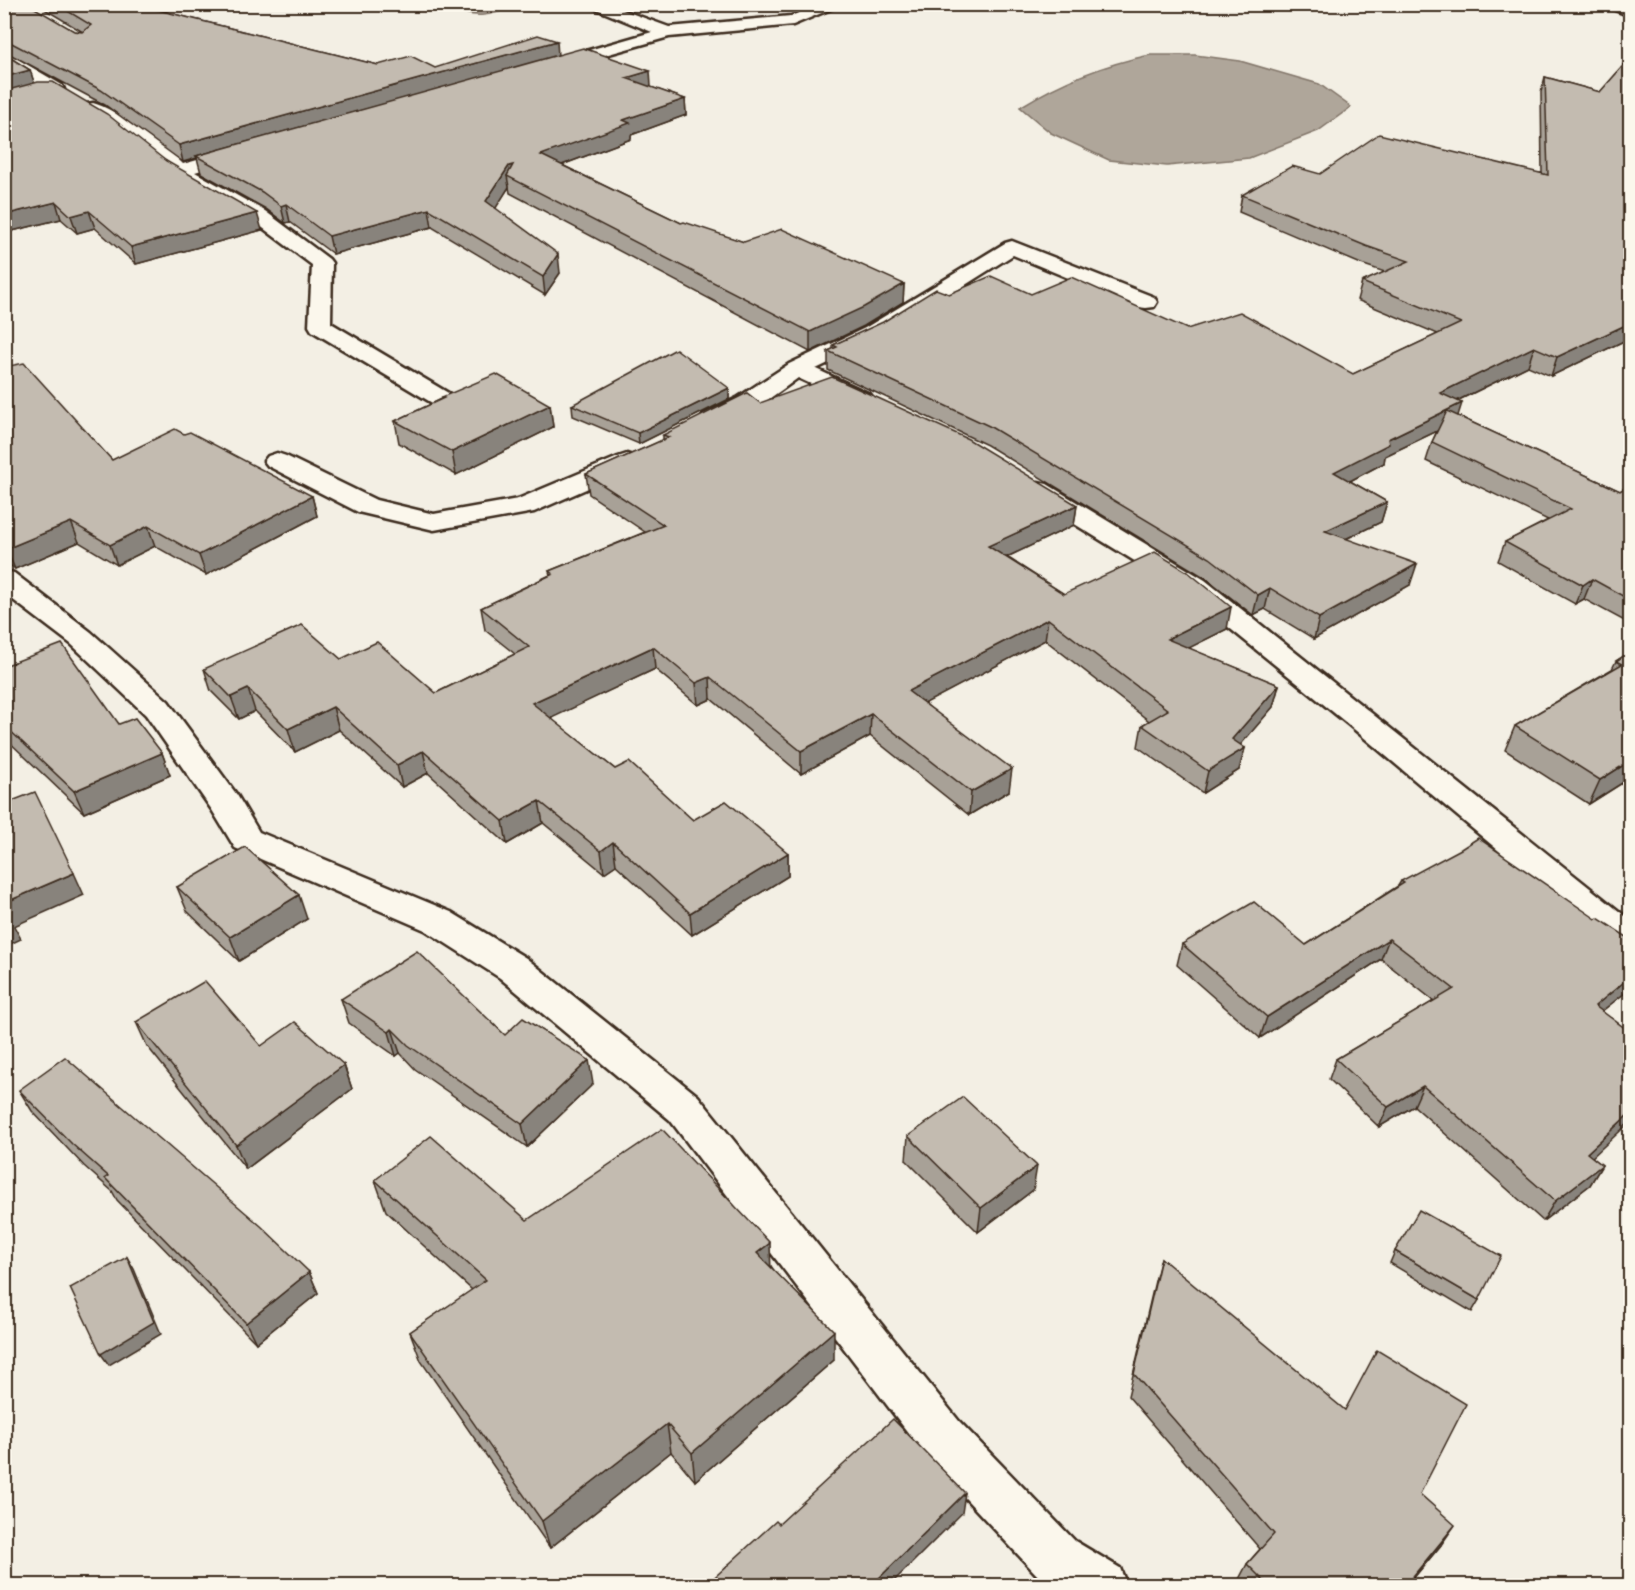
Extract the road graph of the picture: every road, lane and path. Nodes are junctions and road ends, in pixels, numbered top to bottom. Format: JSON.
{"nodes":[{"id":1,"x":591,"y":4,"type":"edge"},
{"id":2,"x":836,"y":4,"type":"edge"},
{"id":3,"x":1612,"y":4,"type":"edge"},
{"id":4,"x":1630,"y":12,"type":"edge"},
{"id":5,"x":668,"y":32,"type":"junction"},
{"id":6,"x":4,"y":56,"type":"edge"},
{"id":7,"x":538,"y":70,"type":"edge"},
{"id":8,"x":56,"y":89,"type":"junction"},
{"id":9,"x":30,"y":94,"type":"edge"},
{"id":10,"x":257,"y":148,"type":"edge"},
{"id":11,"x":179,"y":171,"type":"junction"},
{"id":12,"x":1146,"y":302,"type":"dead end"},
{"id":13,"x":797,"y":369,"type":"junction"},
{"id":14,"x":452,"y":405,"type":"edge"},
{"id":15,"x":882,"y":408,"type":"edge"},
{"id":16,"x":692,"y":429,"type":"edge"},
{"id":17,"x":650,"y":450,"type":"edge"},
{"id":18,"x":277,"y":461,"type":"dead end"},
{"id":19,"x":1017,"y":477,"type":"edge"},
{"id":20,"x":4,"y":579,"type":"edge"},
{"id":21,"x":1630,"y":940,"type":"edge"},
{"id":22,"x":1102,"y":1586,"type":"edge"}],
"edges":[{"from":1,"to":5,"type":"street"},
{"from":2,"to":5,"type":"street"},
{"from":3,"to":4,"type":"street"},
{"from":5,"to":7,"type":"street"},
{"from":6,"to":8,"type":"street"},
{"from":8,"to":9,"type":"street"},
{"from":8,"to":11,"type":"street"},
{"from":10,"to":11,"type":"street"},
{"from":11,"to":14,"type":"street"},
{"from":12,"to":13,"type":"street"},
{"from":13,"to":15,"type":"street"},
{"from":13,"to":16,"type":"street"},
{"from":17,"to":18,"type":"street"},
{"from":19,"to":21,"type":"street"},
{"from":20,"to":22,"type":"street"}]}
